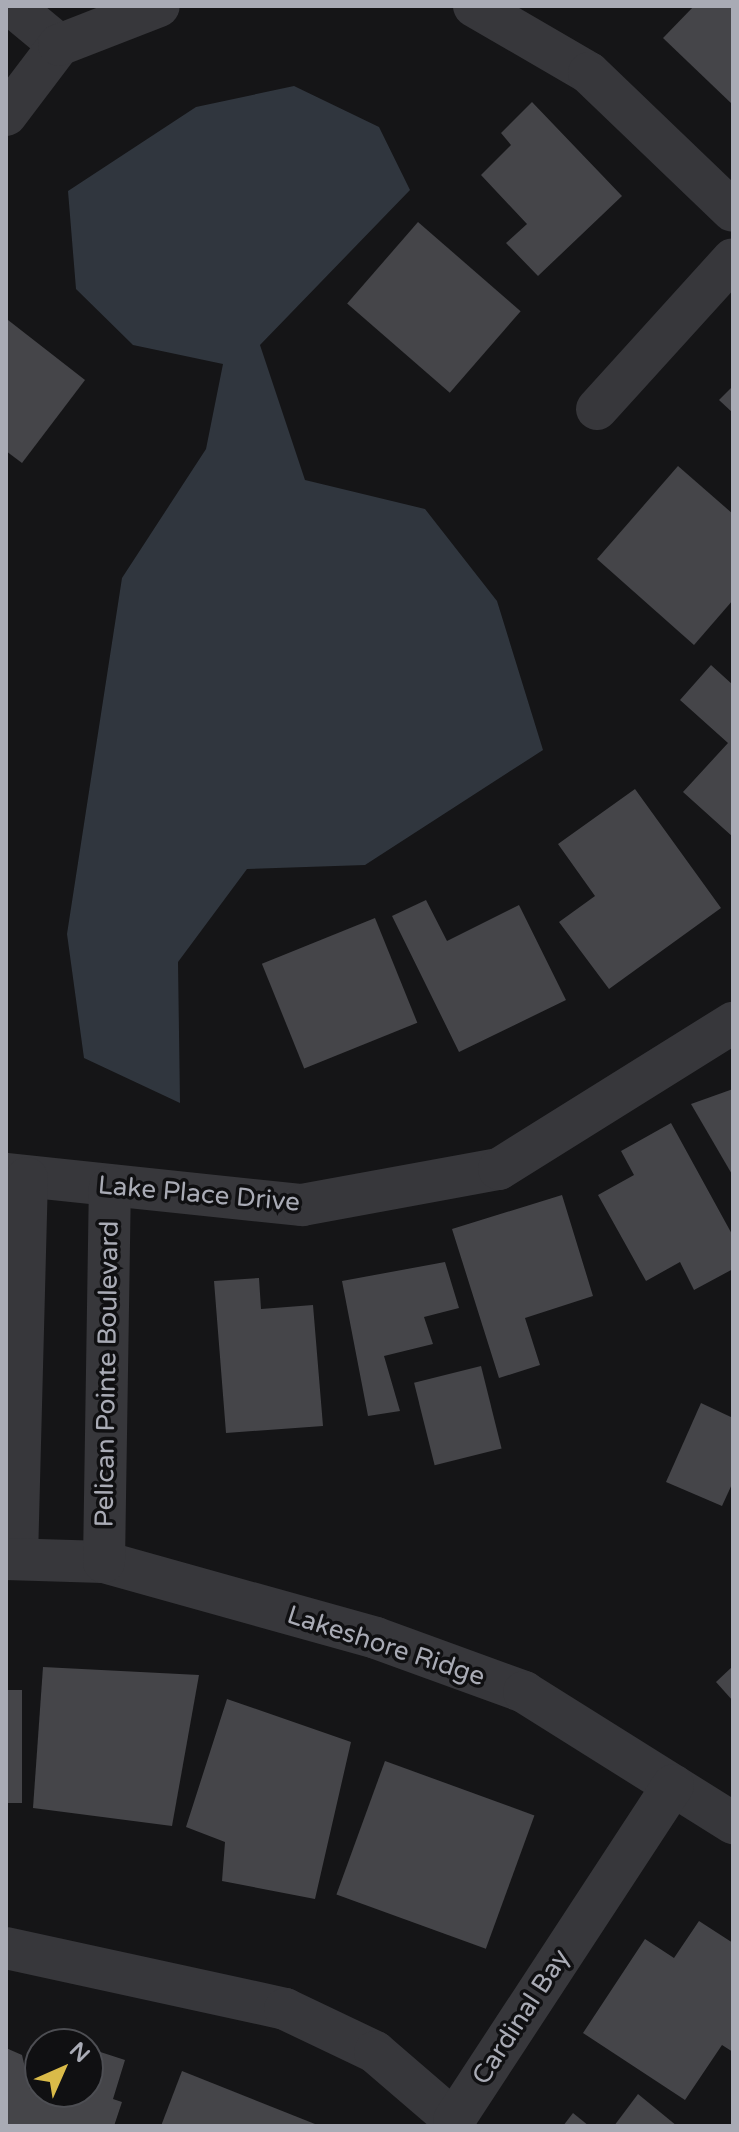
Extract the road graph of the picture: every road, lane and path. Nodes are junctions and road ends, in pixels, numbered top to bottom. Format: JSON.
{"nodes":[{"id":1,"x":12,"y":6,"type":"edge"},
{"id":2,"x":159,"y":6,"type":"edge"},
{"id":3,"x":474,"y":6,"type":"edge"},
{"id":4,"x":59,"y":45,"type":"junction"},
{"id":5,"x":6,"y":115,"type":"edge"},
{"id":6,"x":733,"y":211,"type":"edge"},
{"id":7,"x":733,"y":259,"type":"edge"},
{"id":8,"x":597,"y":409,"type":"dead end"},
{"id":9,"x":733,"y":1023,"type":"edge"},
{"id":10,"x":16,"y":1176,"type":"edge"},
{"id":11,"x":110,"y":1187,"type":"junction"},
{"id":12,"x":11,"y":1559,"type":"edge"},
{"id":13,"x":104,"y":1562,"type":"junction"},
{"id":14,"x":673,"y":1785,"type":"junction"},
{"id":15,"x":733,"y":1823,"type":"edge"},
{"id":16,"x":6,"y":1948,"type":"edge"}],
"edges":[{"from":1,"to":4,"type":"street"},
{"from":2,"to":4,"type":"street"},
{"from":3,"to":6,"type":"street"},
{"from":4,"to":5,"type":"street"},
{"from":7,"to":8,"type":"street"},
{"from":9,"to":11,"type":"street","name":"Lake Place Drive"},
{"from":10,"to":11,"type":"street","name":"Lake Place Drive"},
{"from":10,"to":12,"type":"street"},
{"from":11,"to":13,"type":"street","name":"Pelican Pointe Boulevard"},
{"from":12,"to":13,"type":"street","name":"Lakeshore Ridge"},
{"from":13,"to":14,"type":"street","name":"Lakeshore Ridge"},
{"from":14,"to":15,"type":"street","name":"Lakeshore Ridge"},
{"from":14,"to":16,"type":"street","name":"Cardinal Bay"}]}
